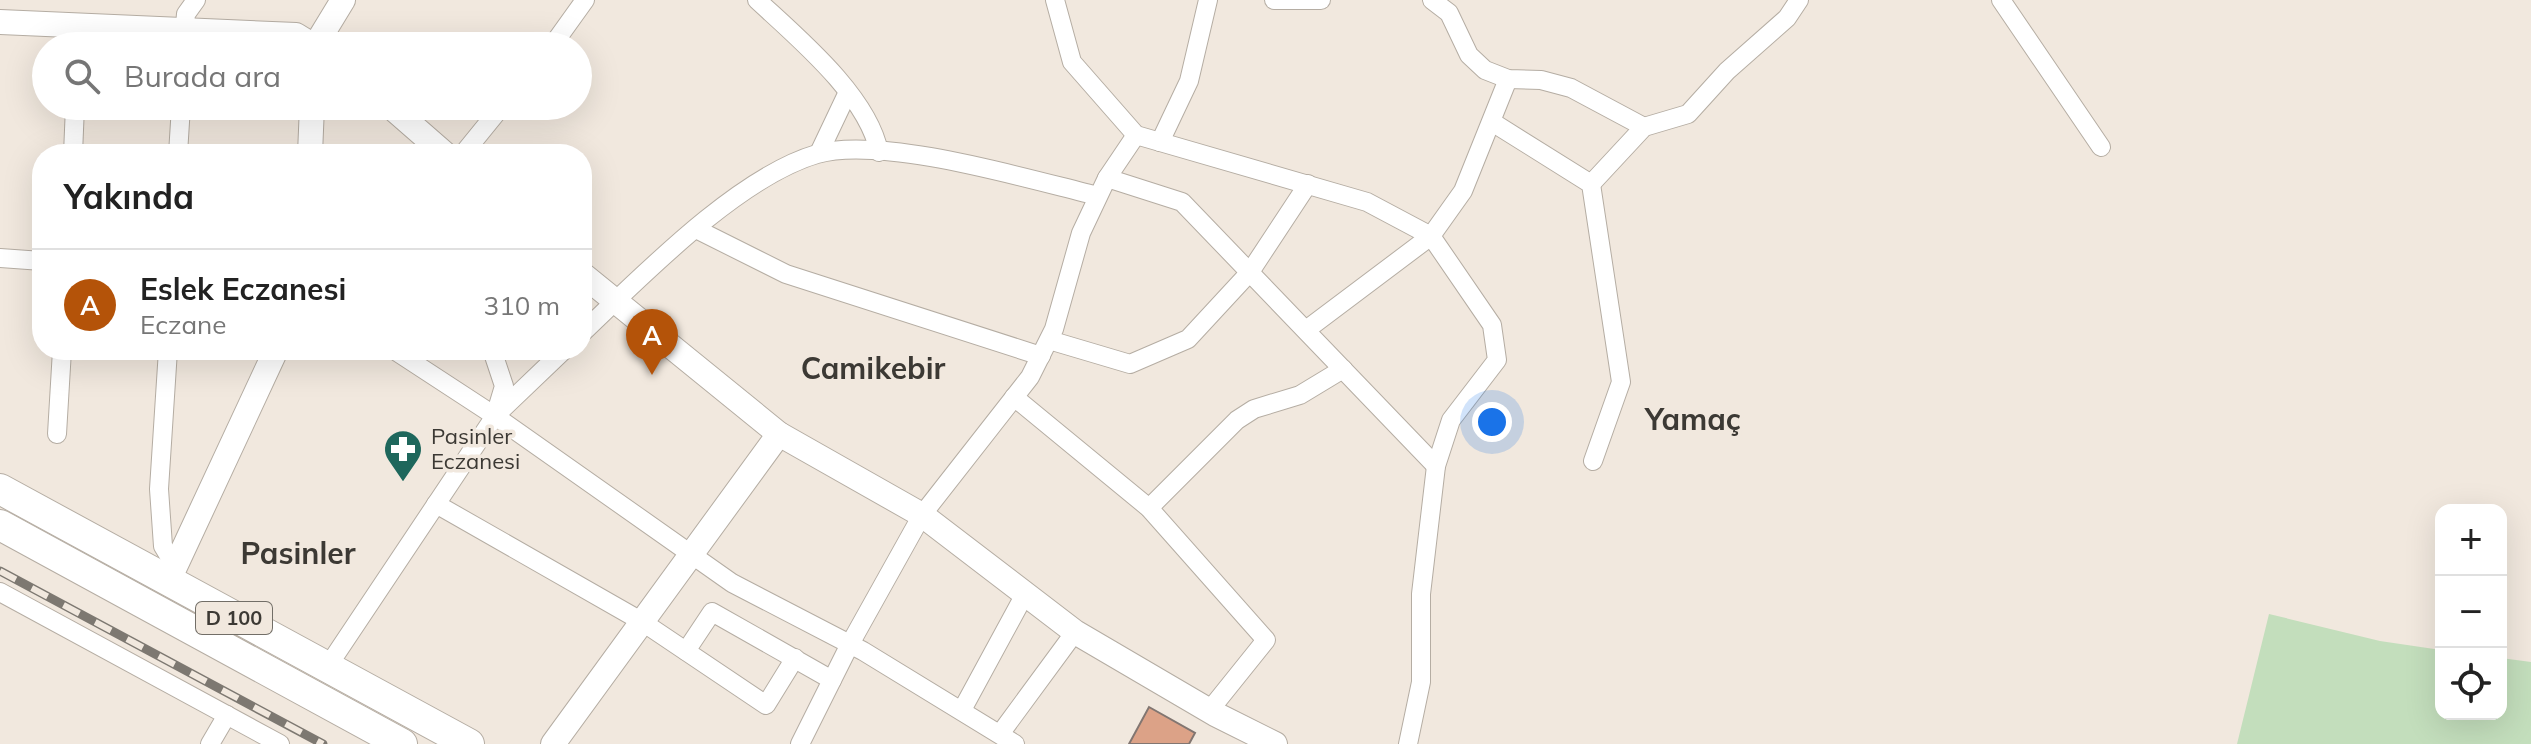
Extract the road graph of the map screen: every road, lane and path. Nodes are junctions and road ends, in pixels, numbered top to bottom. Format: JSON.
{"nodes":[{"id":1,"x":196,"y":0,"type":"edge"},
{"id":2,"x":343,"y":0,"type":"edge"},
{"id":3,"x":585,"y":0,"type":"edge"},
{"id":4,"x":757,"y":0,"type":"edge"},
{"id":5,"x":1055,"y":0,"type":"edge"},
{"id":6,"x":1208,"y":0,"type":"edge"},
{"id":7,"x":1321,"y":0,"type":"edge"},
{"id":8,"x":1432,"y":0,"type":"edge"},
{"id":9,"x":1799,"y":0,"type":"edge"},
{"id":10,"x":2001,"y":0,"type":"edge"},
{"id":11,"x":1279,"y":1,"type":"edge"},
{"id":12,"x":0,"y":22,"type":"edge"},
{"id":13,"x":56,"y":32,"type":"edge"},
{"id":14,"x":185,"y":32,"type":"edge"},
{"id":15,"x":323,"y":32,"type":"edge"},
{"id":16,"x":562,"y":32,"type":"edge"},
{"id":17,"x":1508,"y":79,"type":"junction"},
{"id":18,"x":847,"y":94,"type":"junction"},
{"id":19,"x":74,"y":120,"type":"edge"},
{"id":20,"x":180,"y":120,"type":"edge"},
{"id":21,"x":311,"y":120,"type":"edge"},
{"id":22,"x":406,"y":120,"type":"edge"},
{"id":23,"x":491,"y":120,"type":"edge"},
{"id":24,"x":1492,"y":122,"type":"junction"},
{"id":25,"x":1644,"y":127,"type":"junction"},
{"id":26,"x":1136,"y":135,"type":"junction"},
{"id":27,"x":1160,"y":142,"type":"junction"},
{"id":28,"x":73,"y":144,"type":"edge"},
{"id":29,"x":179,"y":144,"type":"edge"},
{"id":30,"x":310,"y":144,"type":"edge"},
{"id":31,"x":434,"y":144,"type":"edge"},
{"id":32,"x":471,"y":144,"type":"edge"},
{"id":33,"x":2101,"y":147,"type":"dead end"},
{"id":34,"x":879,"y":152,"type":"junction"},
{"id":35,"x":819,"y":153,"type":"junction"},
{"id":36,"x":1107,"y":178,"type":"junction"},
{"id":37,"x":1308,"y":184,"type":"junction"},
{"id":38,"x":1591,"y":184,"type":"junction"},
{"id":39,"x":1098,"y":196,"type":"junction"},
{"id":40,"x":696,"y":229,"type":"junction"},
{"id":41,"x":1431,"y":236,"type":"junction"},
{"id":42,"x":0,"y":258,"type":"edge"},
{"id":43,"x":32,"y":260,"type":"edge"},
{"id":44,"x":1250,"y":272,"type":"junction"},
{"id":45,"x":592,"y":283,"type":"edge"},
{"id":46,"x":614,"y":302,"type":"junction"},
{"id":47,"x":592,"y":323,"type":"edge"},
{"id":48,"x":1306,"y":330,"type":"junction"},
{"id":49,"x":1045,"y":348,"type":"junction"},
{"id":50,"x":61,"y":360,"type":"edge"},
{"id":51,"x":167,"y":360,"type":"edge"},
{"id":52,"x":271,"y":360,"type":"edge"},
{"id":53,"x":409,"y":360,"type":"edge"},
{"id":54,"x":495,"y":360,"type":"edge"},
{"id":55,"x":554,"y":360,"type":"edge"},
{"id":56,"x":1343,"y":369,"type":"junction"},
{"id":57,"x":1014,"y":397,"type":"junction"},
{"id":58,"x":495,"y":416,"type":"junction"},
{"id":59,"x":57,"y":434,"type":"dead end"},
{"id":60,"x":779,"y":434,"type":"junction"},
{"id":61,"x":1593,"y":461,"type":"dead end"},
{"id":62,"x":1436,"y":466,"type":"junction"},
{"id":63,"x":0,"y":489,"type":"edge"},
{"id":64,"x":436,"y":504,"type":"junction"},
{"id":65,"x":1149,"y":508,"type":"junction"},
{"id":66,"x":922,"y":515,"type":"junction"},
{"id":67,"x":0,"y":525,"type":"edge"},
{"id":68,"x":694,"y":556,"type":"junction"},
{"id":69,"x":172,"y":574,"type":"junction"},
{"id":70,"x":0,"y":592,"type":"edge"},
{"id":71,"x":1025,"y":594,"type":"junction"},
{"id":72,"x":641,"y":621,"type":"junction"},
{"id":73,"x":1075,"y":632,"type":"junction"},
{"id":74,"x":850,"y":644,"type":"junction"},
{"id":75,"x":686,"y":651,"type":"junction"},
{"id":76,"x":795,"y":658,"type":"junction"},
{"id":77,"x":326,"y":669,"type":"junction"},
{"id":78,"x":832,"y":680,"type":"junction"},
{"id":79,"x":962,"y":710,"type":"junction"},
{"id":80,"x":1212,"y":712,"type":"junction"},
{"id":81,"x":227,"y":715,"type":"junction"},
{"id":82,"x":1001,"y":735,"type":"edge"},
{"id":83,"x":1235,"y":741,"type":"edge"},
{"id":84,"x":210,"y":744,"type":"edge"},
{"id":85,"x":280,"y":744,"type":"edge"},
{"id":86,"x":402,"y":744,"type":"edge"},
{"id":87,"x":469,"y":744,"type":"edge"},
{"id":88,"x":553,"y":744,"type":"edge"},
{"id":89,"x":800,"y":744,"type":"edge"},
{"id":90,"x":979,"y":744,"type":"edge"},
{"id":91,"x":1275,"y":744,"type":"edge"},
{"id":92,"x":1408,"y":744,"type":"edge"}],
"edges":[{"from":1,"to":14,"type":"street"},
{"from":2,"to":15,"type":"street"},
{"from":3,"to":16,"type":"street"},
{"from":4,"to":18,"type":"street"},
{"from":5,"to":26,"type":"street"},
{"from":6,"to":27,"type":"street"},
{"from":7,"to":11,"type":"street"},
{"from":8,"to":17,"type":"street"},
{"from":9,"to":25,"type":"street"},
{"from":10,"to":33,"type":"street"},
{"from":12,"to":13,"type":"street"},
{"from":17,"to":24,"type":"street"},
{"from":17,"to":25,"type":"street"},
{"from":18,"to":34,"type":"street"},
{"from":18,"to":35,"type":"street"},
{"from":19,"to":28,"type":"street"},
{"from":20,"to":29,"type":"street"},
{"from":21,"to":30,"type":"street"},
{"from":22,"to":31,"type":"street"},
{"from":23,"to":32,"type":"street"},
{"from":24,"to":38,"type":"street"},
{"from":24,"to":41,"type":"street"},
{"from":25,"to":38,"type":"street"},
{"from":26,"to":27,"type":"street"},
{"from":26,"to":36,"type":"street"},
{"from":27,"to":37,"type":"street"},
{"from":34,"to":35,"type":"street"},
{"from":34,"to":39,"type":"street"},
{"from":35,"to":40,"type":"street"},
{"from":36,"to":39,"type":"street"},
{"from":36,"to":44,"type":"street"},
{"from":37,"to":41,"type":"street"},
{"from":37,"to":44,"type":"street"},
{"from":38,"to":61,"type":"street"},
{"from":39,"to":49,"type":"street"},
{"from":40,"to":46,"type":"street"},
{"from":40,"to":49,"type":"street"},
{"from":41,"to":48,"type":"street"},
{"from":41,"to":62,"type":"street"},
{"from":42,"to":43,"type":"street"},
{"from":44,"to":48,"type":"street"},
{"from":44,"to":49,"type":"street"},
{"from":45,"to":46,"type":"street"},
{"from":46,"to":47,"type":"street"},
{"from":46,"to":60,"type":"street"},
{"from":48,"to":56,"type":"street"},
{"from":49,"to":57,"type":"street"},
{"from":50,"to":59,"type":"street"},
{"from":51,"to":69,"type":"street"},
{"from":52,"to":69,"type":"street"},
{"from":53,"to":58,"type":"street"},
{"from":54,"to":58,"type":"street"},
{"from":55,"to":58,"type":"street"},
{"from":56,"to":62,"type":"street"},
{"from":56,"to":65,"type":"street"},
{"from":57,"to":65,"type":"street"},
{"from":57,"to":66,"type":"street"},
{"from":58,"to":64,"type":"street"},
{"from":58,"to":68,"type":"street"},
{"from":60,"to":66,"type":"street"},
{"from":60,"to":68,"type":"street"},
{"from":62,"to":92,"type":"street"},
{"from":63,"to":69,"type":"highway","number":"D 100"},
{"from":64,"to":72,"type":"street"},
{"from":64,"to":77,"type":"street"},
{"from":65,"to":80,"type":"street"},
{"from":66,"to":71,"type":"street"},
{"from":66,"to":74,"type":"street"},
{"from":67,"to":86,"type":"highway","number":"D 100"},
{"from":68,"to":72,"type":"street"},
{"from":68,"to":74,"type":"street"},
{"from":69,"to":77,"type":"highway","number":"D 100"},
{"from":70,"to":81,"type":"street"},
{"from":71,"to":73,"type":"street"},
{"from":71,"to":79,"type":"street"},
{"from":72,"to":75,"type":"street"},
{"from":72,"to":88,"type":"street"},
{"from":73,"to":80,"type":"street"},
{"from":73,"to":82,"type":"street"},
{"from":74,"to":78,"type":"street"},
{"from":74,"to":79,"type":"street"},
{"from":75,"to":76,"type":"street"},
{"from":75,"to":76,"type":"street"},
{"from":76,"to":78,"type":"street"},
{"from":77,"to":87,"type":"highway","number":"D 100"},
{"from":78,"to":89,"type":"street"},
{"from":79,"to":82,"type":"street"},
{"from":80,"to":83,"type":"street"},
{"from":80,"to":91,"type":"street"},
{"from":81,"to":84,"type":"street"},
{"from":81,"to":85,"type":"street"},
{"from":82,"to":90,"type":"street"}]}
